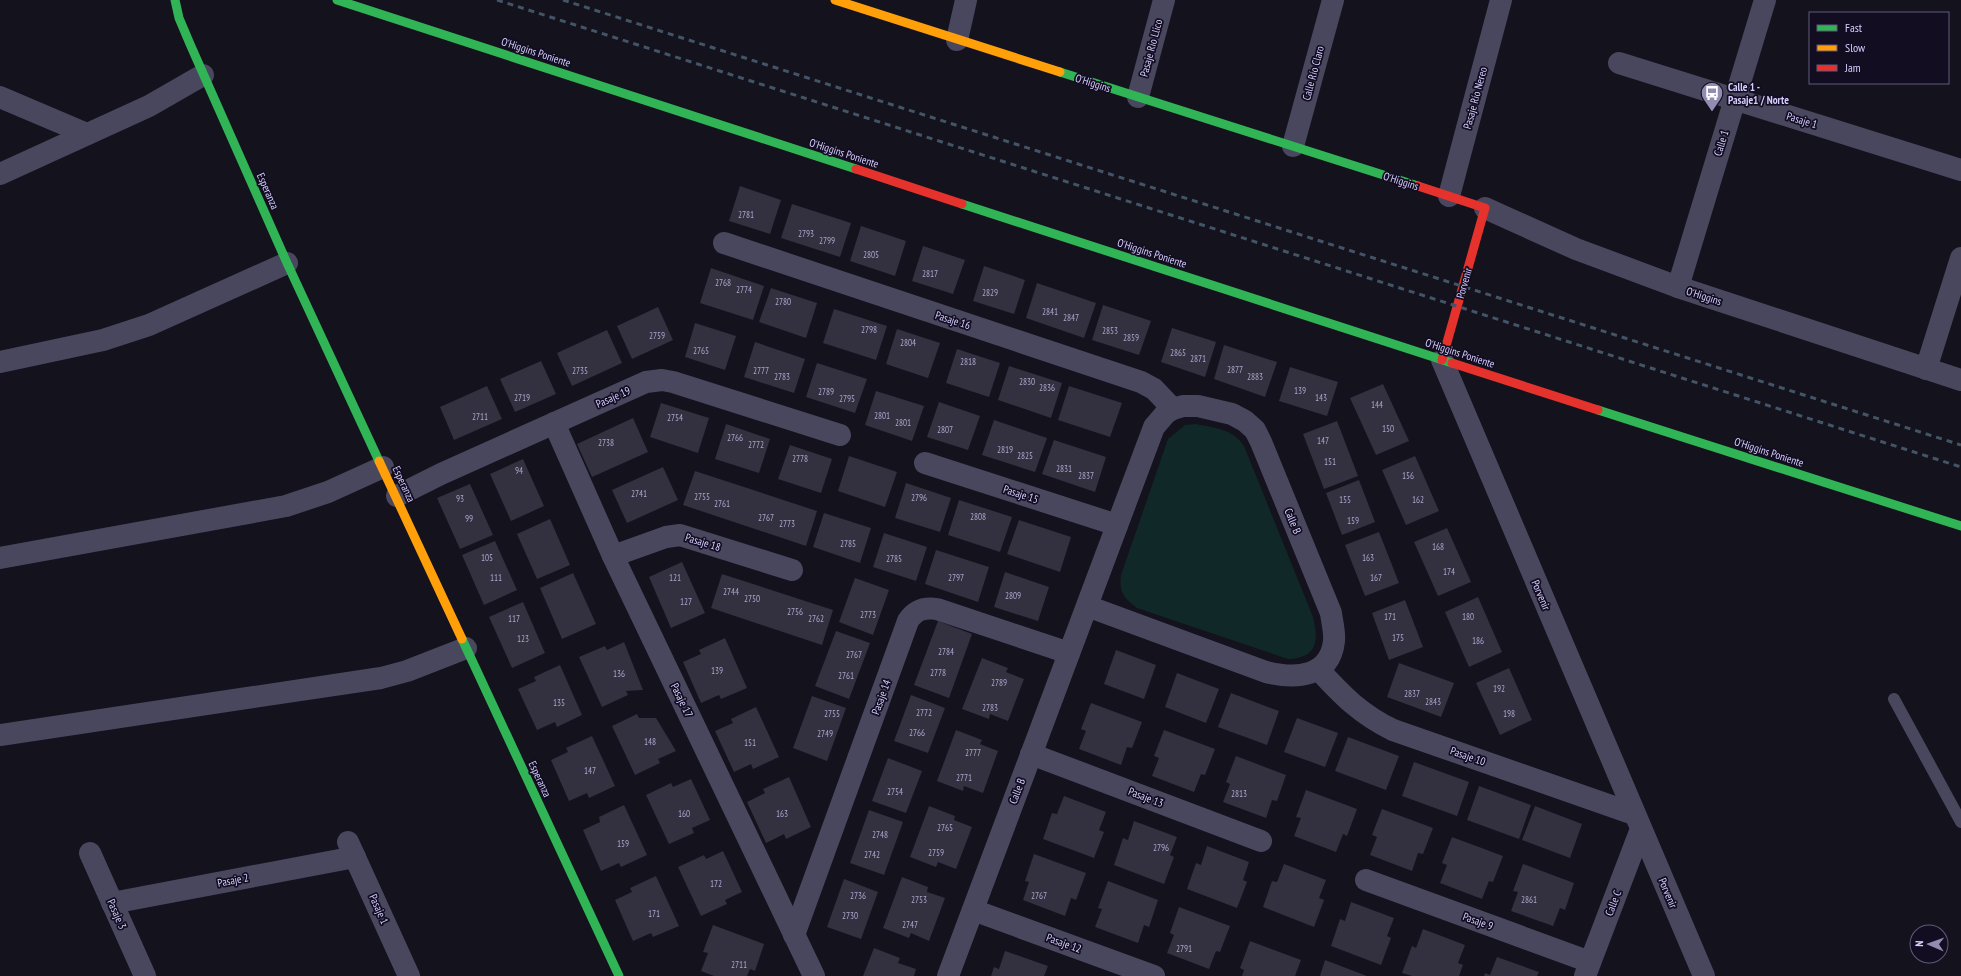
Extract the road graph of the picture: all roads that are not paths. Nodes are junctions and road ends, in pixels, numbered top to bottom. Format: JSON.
{"nodes":[{"id":1,"x":176,"y":0,"type":"edge"},
{"id":2,"x":337,"y":0,"type":"edge"},
{"id":3,"x":835,"y":0,"type":"edge"},
{"id":4,"x":966,"y":0,"type":"edge"},
{"id":5,"x":1164,"y":0,"type":"edge"},
{"id":6,"x":1333,"y":0,"type":"edge"},
{"id":7,"x":1501,"y":0,"type":"edge"},
{"id":8,"x":1765,"y":0,"type":"edge"},
{"id":9,"x":957,"y":40,"type":"junction"},
{"id":10,"x":1619,"y":63,"type":"dead end"},
{"id":11,"x":203,"y":75,"type":"junction"},
{"id":12,"x":0,"y":97,"type":"edge"},
{"id":13,"x":1138,"y":97,"type":"junction"},
{"id":14,"x":1735,"y":99,"type":"junction"},
{"id":15,"x":87,"y":134,"type":"junction"},
{"id":16,"x":1293,"y":146,"type":"junction"},
{"id":17,"x":1961,"y":170,"type":"edge"},
{"id":18,"x":0,"y":174,"type":"edge"},
{"id":19,"x":1449,"y":196,"type":"junction"},
{"id":20,"x":1485,"y":208,"type":"junction"},
{"id":21,"x":724,"y":243,"type":"dead end"},
{"id":22,"x":1961,"y":258,"type":"edge"},
{"id":23,"x":287,"y":263,"type":"junction"},
{"id":24,"x":1678,"y":287,"type":"junction"},
{"id":25,"x":1442,"y":360,"type":"junction"},
{"id":26,"x":0,"y":362,"type":"edge"},
{"id":27,"x":1926,"y":369,"type":"junction"},
{"id":28,"x":1961,"y":380,"type":"edge"},
{"id":29,"x":1173,"y":409,"type":"junction"},
{"id":30,"x":554,"y":423,"type":"junction"},
{"id":31,"x":840,"y":435,"type":"dead end"},
{"id":32,"x":926,"y":462,"type":"dead end"},
{"id":33,"x":383,"y":467,"type":"junction"},
{"id":34,"x":397,"y":496,"type":"junction"},
{"id":35,"x":1117,"y":525,"type":"junction"},
{"id":36,"x":1961,"y":526,"type":"edge"},
{"id":37,"x":613,"y":556,"type":"junction"},
{"id":38,"x":0,"y":558,"type":"edge"},
{"id":39,"x":792,"y":570,"type":"dead end"},
{"id":40,"x":1087,"y":606,"type":"junction"},
{"id":41,"x":466,"y":648,"type":"junction"},
{"id":42,"x":1069,"y":653,"type":"junction"},
{"id":43,"x":1318,"y":669,"type":"junction"},
{"id":44,"x":1894,"y":699,"type":"dead end"},
{"id":45,"x":0,"y":735,"type":"edge"},
{"id":46,"x":1031,"y":754,"type":"junction"},
{"id":47,"x":1637,"y":822,"type":"junction"},
{"id":48,"x":1961,"y":822,"type":"edge"},
{"id":49,"x":1261,"y":841,"type":"dead end"},
{"id":50,"x":351,"y":849,"type":"joint"},
{"id":51,"x":90,"y":853,"type":"dead end"},
{"id":52,"x":1366,"y":880,"type":"dead end"},
{"id":53,"x":112,"y":903,"type":"junction"},
{"id":54,"x":973,"y":910,"type":"junction"},
{"id":55,"x":794,"y":935,"type":"junction"},
{"id":56,"x":1588,"y":969,"type":"edge"},
{"id":57,"x":145,"y":976,"type":"edge"},
{"id":58,"x":409,"y":976,"type":"edge"},
{"id":59,"x":619,"y":976,"type":"edge"},
{"id":60,"x":814,"y":976,"type":"edge"},
{"id":61,"x":948,"y":976,"type":"edge"},
{"id":62,"x":1154,"y":976,"type":"edge"},
{"id":63,"x":1704,"y":976,"type":"edge"}],
"edges":[{"from":1,"to":11,"type":"street","name":"Esperanza"},
{"from":2,"to":25,"type":"street","name":"O'Higgins Poniente"},
{"from":3,"to":9,"type":"street","name":"O'Higgins"},
{"from":4,"to":9,"type":"street"},
{"from":5,"to":13,"type":"street","name":"Pasaje Río Llico"},
{"from":6,"to":16,"type":"street","name":"Calle Río Claro"},
{"from":7,"to":19,"type":"street","name":"Pasaje Río Nereo"},
{"from":8,"to":14,"type":"street","name":"Calle 1"},
{"from":9,"to":13,"type":"street","name":"O'Higgins"},
{"from":10,"to":14,"type":"street","name":"Pasaje 1"},
{"from":11,"to":15,"type":"street"},
{"from":11,"to":23,"type":"street","name":"Esperanza"},
{"from":12,"to":15,"type":"street"},
{"from":13,"to":16,"type":"street","name":"O'Higgins"},
{"from":14,"to":17,"type":"street","name":"Pasaje 1"},
{"from":14,"to":24,"type":"street","name":"Calle 1"},
{"from":15,"to":18,"type":"street"},
{"from":16,"to":19,"type":"street","name":"O'Higgins"},
{"from":19,"to":20,"type":"street","name":"O'Higgins"},
{"from":20,"to":24,"type":"street","name":"O'Higgins"},
{"from":20,"to":25,"type":"street","name":"Porvenir"},
{"from":21,"to":29,"type":"street","name":"Pasaje 16"},
{"from":22,"to":27,"type":"street"},
{"from":23,"to":26,"type":"street"},
{"from":23,"to":33,"type":"street","name":"Esperanza"},
{"from":24,"to":27,"type":"street","name":"O'Higgins"},
{"from":25,"to":36,"type":"street","name":"O'Higgins Poniente"},
{"from":25,"to":47,"type":"street","name":"Porvenir"},
{"from":27,"to":28,"type":"street","name":"O'Higgins"},
{"from":29,"to":35,"type":"street","name":"Calle B"},
{"from":29,"to":43,"type":"street","name":"Calle B"},
{"from":30,"to":31,"type":"street","name":"Pasaje 19"},
{"from":30,"to":34,"type":"street","name":"Pasaje 19"},
{"from":30,"to":37,"type":"street","name":"Pasaje 17"},
{"from":32,"to":35,"type":"street","name":"Pasaje 15"},
{"from":33,"to":34,"type":"street","name":"Esperanza"},
{"from":33,"to":38,"type":"street"},
{"from":34,"to":41,"type":"street","name":"Esperanza"},
{"from":35,"to":40,"type":"street","name":"Calle B"},
{"from":37,"to":39,"type":"street","name":"Pasaje 18"},
{"from":37,"to":55,"type":"street","name":"Pasaje 17"},
{"from":40,"to":42,"type":"street","name":"Calle B"},
{"from":40,"to":43,"type":"street"},
{"from":41,"to":45,"type":"street"},
{"from":41,"to":59,"type":"street","name":"Esperanza"},
{"from":42,"to":46,"type":"street","name":"Calle B"},
{"from":42,"to":55,"type":"street","name":"Pasaje 14"},
{"from":43,"to":47,"type":"street","name":"Pasaje 10"},
{"from":44,"to":48,"type":"lane"},
{"from":46,"to":49,"type":"street","name":"Pasaje 13"},
{"from":46,"to":54,"type":"street","name":"Calle B"},
{"from":47,"to":56,"type":"street","name":"Calle C"},
{"from":47,"to":63,"type":"street","name":"Porvenir"},
{"from":50,"to":53,"type":"street","name":"Pasaje 2"},
{"from":50,"to":58,"type":"street","name":"Pasaje 1"},
{"from":51,"to":53,"type":"street","name":"Pasaje 3"},
{"from":52,"to":56,"type":"street","name":"Pasaje 9"},
{"from":53,"to":57,"type":"street","name":"Pasaje 3"},
{"from":54,"to":61,"type":"street","name":"Calle B"},
{"from":54,"to":62,"type":"street","name":"Pasaje 12"},
{"from":55,"to":60,"type":"street","name":"Pasaje 17"}]}
